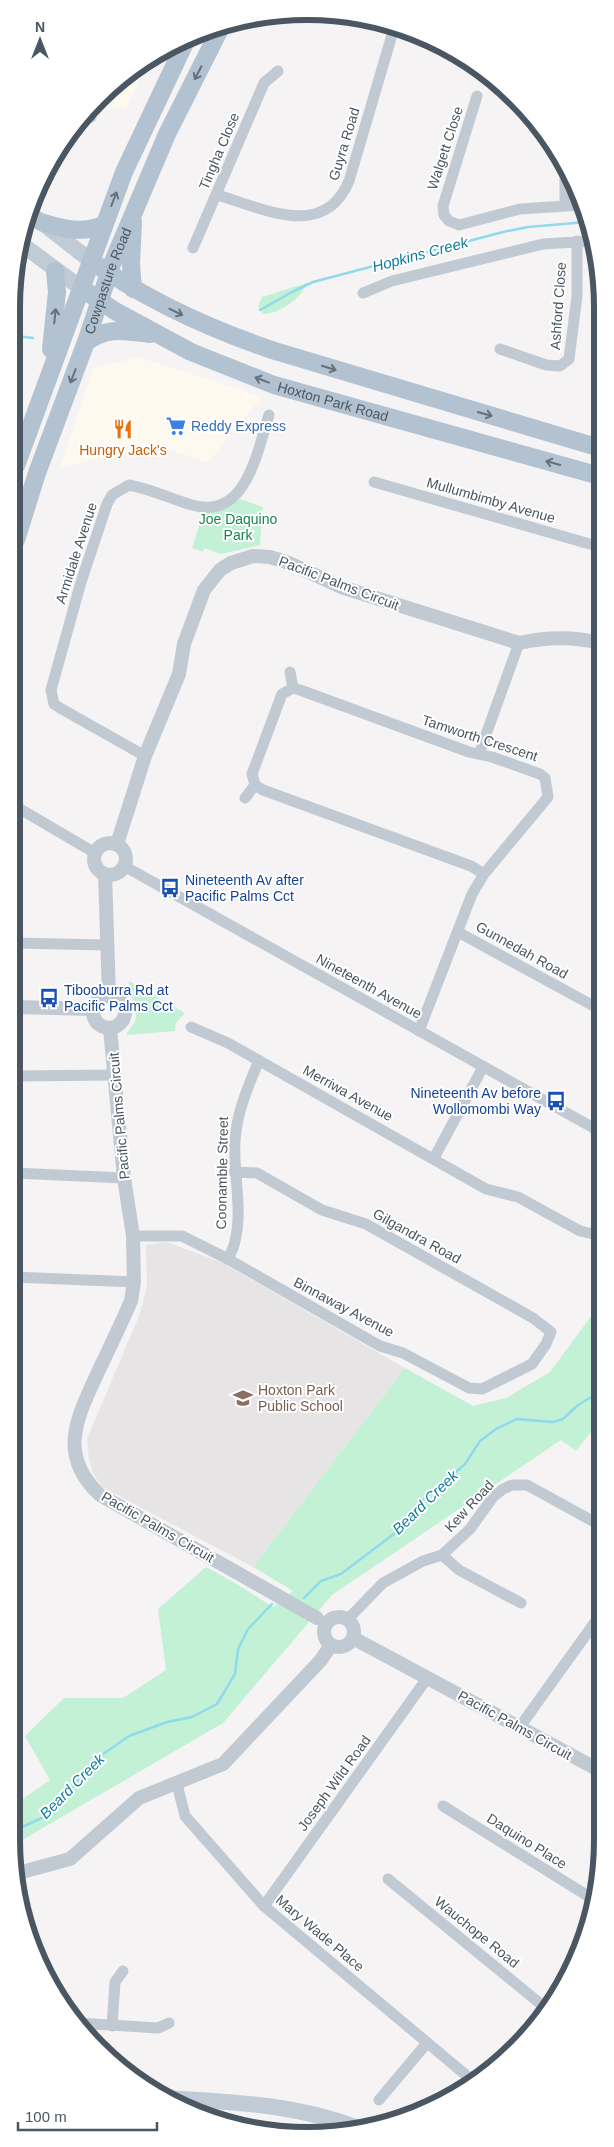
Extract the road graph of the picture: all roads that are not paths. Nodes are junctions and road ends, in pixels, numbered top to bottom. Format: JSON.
{"nodes":[{"id":1,"x":392,"y":33,"type":"edge"},
{"id":2,"x":217,"y":34,"type":"edge"},
{"id":3,"x":183,"y":49,"type":"edge"},
{"id":4,"x":278,"y":71,"type":"dead end"},
{"id":5,"x":477,"y":96,"type":"dead end"},
{"id":6,"x":565,"y":182,"type":"edge"},
{"id":7,"x":217,"y":195,"type":"junction"},
{"id":8,"x":565,"y":205,"type":"junction"},
{"id":9,"x":575,"y":205,"type":"edge"},
{"id":10,"x":133,"y":211,"type":"junction"},
{"id":11,"x":36,"y":218,"type":"edge"},
{"id":12,"x":103,"y":225,"type":"junction"},
{"id":13,"x":577,"y":241,"type":"junction"},
{"id":14,"x":586,"y":241,"type":"edge"},
{"id":15,"x":27,"y":248,"type":"edge"},
{"id":16,"x":193,"y":248,"type":"dead end"},
{"id":17,"x":91,"y":261,"type":"junction"},
{"id":18,"x":55,"y":271,"type":"junction"},
{"id":19,"x":108,"y":273,"type":"junction"},
{"id":20,"x":81,"y":288,"type":"junction"},
{"id":21,"x":133,"y":289,"type":"junction"},
{"id":22,"x":363,"y":293,"type":"dead end"},
{"id":23,"x":99,"y":300,"type":"junction"},
{"id":24,"x":158,"y":334,"type":"junction"},
{"id":25,"x":86,"y":342,"type":"junction"},
{"id":26,"x":500,"y":349,"type":"dead end"},
{"id":27,"x":47,"y":381,"type":"junction"},
{"id":28,"x":269,"y":415,"type":"dead end"},
{"id":29,"x":594,"y":446,"type":"edge"},
{"id":30,"x":20,"y":455,"type":"edge"},
{"id":31,"x":594,"y":474,"type":"edge"},
{"id":32,"x":374,"y":482,"type":"dead end"},
{"id":33,"x":20,"y":527,"type":"edge"},
{"id":34,"x":594,"y":545,"type":"edge"},
{"id":35,"x":594,"y":642,"type":"edge"},
{"id":36,"x":519,"y":643,"type":"junction"},
{"id":37,"x":290,"y":672,"type":"dead end"},
{"id":38,"x":293,"y":688,"type":"junction"},
{"id":39,"x":479,"y":754,"type":"junction"},
{"id":40,"x":145,"y":756,"type":"junction"},
{"id":41,"x":256,"y":785,"type":"junction"},
{"id":42,"x":245,"y":798,"type":"dead end"},
{"id":43,"x":20,"y":809,"type":"edge"},
{"id":44,"x":116,"y":844,"type":"junction"},
{"id":45,"x":95,"y":853,"type":"junction"},
{"id":46,"x":124,"y":866,"type":"junction"},
{"id":47,"x":105,"y":874,"type":"junction"},
{"id":48,"x":484,"y":874,"type":"junction"},
{"id":49,"x":458,"y":932,"type":"junction"},
{"id":50,"x":20,"y":943,"type":"edge"},
{"id":51,"x":107,"y":945,"type":"junction"},
{"id":52,"x":109,"y":996,"type":"junction"},
{"id":53,"x":20,"y":1007,"type":"edge"},
{"id":54,"x":594,"y":1007,"type":"edge"},
{"id":55,"x":94,"y":1009,"type":"junction"},
{"id":56,"x":191,"y":1027,"type":"dead end"},
{"id":57,"x":110,"y":1028,"type":"junction"},
{"id":58,"x":419,"y":1031,"type":"junction"},
{"id":59,"x":259,"y":1060,"type":"junction"},
{"id":60,"x":483,"y":1067,"type":"junction"},
{"id":61,"x":116,"y":1075,"type":"junction"},
{"id":62,"x":20,"y":1076,"type":"edge"},
{"id":63,"x":594,"y":1129,"type":"edge"},
{"id":64,"x":434,"y":1158,"type":"junction"},
{"id":65,"x":234,"y":1172,"type":"junction"},
{"id":66,"x":20,"y":1173,"type":"edge"},
{"id":67,"x":124,"y":1178,"type":"junction"},
{"id":68,"x":594,"y":1234,"type":"edge"},
{"id":69,"x":133,"y":1236,"type":"junction"},
{"id":70,"x":228,"y":1259,"type":"junction"},
{"id":71,"x":20,"y":1277,"type":"edge"},
{"id":72,"x":134,"y":1282,"type":"junction"},
{"id":73,"x":551,"y":1332,"type":"joint"},
{"id":74,"x":594,"y":1522,"type":"edge"},
{"id":75,"x":442,"y":1555,"type":"junction"},
{"id":76,"x":521,"y":1603,"type":"dead end"},
{"id":77,"x":348,"y":1619,"type":"junction"},
{"id":78,"x":321,"y":1621,"type":"junction"},
{"id":79,"x":594,"y":1624,"type":"edge"},
{"id":80,"x":353,"y":1638,"type":"junction"},
{"id":81,"x":331,"y":1645,"type":"junction"},
{"id":82,"x":428,"y":1677,"type":"junction"},
{"id":83,"x":519,"y":1728,"type":"junction"},
{"id":84,"x":594,"y":1767,"type":"edge"},
{"id":85,"x":177,"y":1784,"type":"junction"},
{"id":86,"x":443,"y":1806,"type":"dead end"},
{"id":87,"x":22,"y":1874,"type":"edge"},
{"id":88,"x":388,"y":1879,"type":"dead end"},
{"id":89,"x":588,"y":1896,"type":"edge"},
{"id":90,"x":264,"y":1906,"type":"junction"},
{"id":91,"x":123,"y":1971,"type":"dead end"},
{"id":92,"x":542,"y":2005,"type":"edge"},
{"id":93,"x":87,"y":2024,"type":"edge"},
{"id":94,"x":169,"y":2024,"type":"dead end"},
{"id":95,"x":112,"y":2026,"type":"junction"},
{"id":96,"x":427,"y":2043,"type":"junction"},
{"id":97,"x":468,"y":2078,"type":"edge"},
{"id":98,"x":185,"y":2099,"type":"edge"},
{"id":99,"x":379,"y":2100,"type":"dead end"},
{"id":100,"x":347,"y":2124,"type":"edge"}],
"edges":[{"from":1,"to":7,"type":"street","name":"Guyra Road"},
{"from":2,"to":10,"type":"main road","name":"Cowpasture Road","one_way":true},
{"from":12,"to":3,"type":"main road","name":"Cowpasture Road","one_way":true},
{"from":4,"to":7,"type":"street","name":"Tingha Close"},
{"from":5,"to":8,"type":"street","name":"Walgett Close"},
{"from":6,"to":8,"type":"street"},
{"from":7,"to":16,"type":"street","name":"Tingha Close"},
{"from":8,"to":9,"type":"street","name":"Walgett Close"},
{"from":10,"to":19,"type":"main road","name":"Cowpasture Road"},
{"from":10,"to":21,"type":"main road"},
{"from":11,"to":12,"type":"main road"},
{"from":11,"to":17,"type":"main road"},
{"from":12,"to":17,"type":"main road","name":"Cowpasture Road"},
{"from":13,"to":14,"type":"street"},
{"from":13,"to":22,"type":"street"},
{"from":13,"to":26,"type":"street","name":"Ashford Close"},
{"from":15,"to":18,"type":"main road"},
{"from":17,"to":19,"type":"main road"},
{"from":17,"to":20,"type":"main road","name":"Cowpasture Road"},
{"from":18,"to":20,"type":"main road"},
{"from":27,"to":18,"type":"main road","one_way":true},
{"from":19,"to":21,"type":"main road"},
{"from":19,"to":23,"type":"main road","name":"Cowpasture Road"},
{"from":20,"to":23,"type":"main road","name":"Hoxton Park Road"},
{"from":20,"to":27,"type":"main road","name":"Cowpasture Road"},
{"from":21,"to":29,"type":"main road","one_way":true},
{"from":23,"to":24,"type":"main road","name":"Hoxton Park Road"},
{"from":23,"to":25,"type":"main road","name":"Cowpasture Road"},
{"from":24,"to":25,"type":"main road"},
{"from":31,"to":24,"type":"main road","name":"Hoxton Park Road","one_way":true},
{"from":25,"to":33,"type":"main road","name":"Cowpasture Road","one_way":true},
{"from":27,"to":30,"type":"main road","name":"Cowpasture Road"},
{"from":28,"to":40,"type":"street","name":"Armidale Avenue"},
{"from":32,"to":34,"type":"street","name":"Mullumbimby Avenue"},
{"from":35,"to":36,"type":"street","name":"Pacific Palms Circuit"},
{"from":36,"to":39,"type":"street"},
{"from":36,"to":40,"type":"street","name":"Pacific Palms Circuit"},
{"from":37,"to":38,"type":"street"},
{"from":38,"to":39,"type":"street","name":"Tamworth Crescent"},
{"from":38,"to":41,"type":"street"},
{"from":39,"to":48,"type":"street","name":"Tamworth Crescent"},
{"from":40,"to":44,"type":"street","name":"Pacific Palms Circuit"},
{"from":41,"to":42,"type":"street"},
{"from":41,"to":48,"type":"street"},
{"from":43,"to":45,"type":"street"},
{"from":44,"to":45,"type":"street"},
{"from":44,"to":46,"type":"street"},
{"from":45,"to":47,"type":"street"},
{"from":46,"to":47,"type":"street"},
{"from":46,"to":58,"type":"street","name":"Nineteenth Avenue"},
{"from":47,"to":51,"type":"street"},
{"from":48,"to":49,"type":"street","name":"Tamworth Crescent"},
{"from":49,"to":54,"type":"street","name":"Gunnedah Road"},
{"from":49,"to":58,"type":"street","name":"Tamworth Crescent"},
{"from":50,"to":51,"type":"street"},
{"from":51,"to":52,"type":"street"},
{"from":52,"to":55,"type":"street"},
{"from":52,"to":57,"type":"street"},
{"from":53,"to":55,"type":"street"},
{"from":55,"to":57,"type":"street"},
{"from":56,"to":59,"type":"street","name":"Merriwa Avenue"},
{"from":57,"to":61,"type":"street","name":"Pacific Palms Circuit"},
{"from":58,"to":60,"type":"street","name":"Nineteenth Avenue"},
{"from":59,"to":64,"type":"street","name":"Merriwa Avenue"},
{"from":59,"to":65,"type":"street","name":"Coonamble Street"},
{"from":60,"to":63,"type":"street","name":"Nineteenth Avenue"},
{"from":60,"to":64,"type":"street"},
{"from":61,"to":62,"type":"street"},
{"from":61,"to":67,"type":"street","name":"Pacific Palms Circuit"},
{"from":64,"to":68,"type":"street","name":"Merriwa Avenue"},
{"from":65,"to":70,"type":"street","name":"Coonamble Street"},
{"from":65,"to":73,"type":"street","name":"Gilgandra Road"},
{"from":66,"to":67,"type":"street"},
{"from":67,"to":69,"type":"street","name":"Pacific Palms Circuit"},
{"from":69,"to":70,"type":"street","name":"Binnaway Avenue"},
{"from":69,"to":72,"type":"street","name":"Pacific Palms Circuit"},
{"from":70,"to":73,"type":"street","name":"Binnaway Avenue"},
{"from":71,"to":72,"type":"street"},
{"from":72,"to":78,"type":"street","name":"Pacific Palms Circuit"},
{"from":74,"to":75,"type":"street","name":"Kew Road"},
{"from":75,"to":76,"type":"street"},
{"from":75,"to":77,"type":"street","name":"Kew Road"},
{"from":77,"to":78,"type":"street"},
{"from":77,"to":80,"type":"street"},
{"from":78,"to":81,"type":"street"},
{"from":79,"to":83,"type":"street"},
{"from":80,"to":81,"type":"street"},
{"from":80,"to":82,"type":"street","name":"Pacific Palms Circuit"},
{"from":81,"to":85,"type":"street"},
{"from":82,"to":83,"type":"street","name":"Pacific Palms Circuit"},
{"from":82,"to":90,"type":"street","name":"Joseph Wild Road"},
{"from":83,"to":84,"type":"street","name":"Pacific Palms Circuit"},
{"from":85,"to":87,"type":"street"},
{"from":85,"to":90,"type":"street","name":"Mary Wade Place"},
{"from":86,"to":89,"type":"street","name":"Daquino Place"},
{"from":88,"to":92,"type":"street","name":"Wauchope Road"},
{"from":90,"to":96,"type":"street","name":"Mary Wade Place"},
{"from":91,"to":95,"type":"street"},
{"from":93,"to":95,"type":"street"},
{"from":94,"to":95,"type":"street"},
{"from":96,"to":97,"type":"street","name":"Mary Wade Place"},
{"from":96,"to":99,"type":"street"},
{"from":98,"to":100,"type":"main road"}]}
